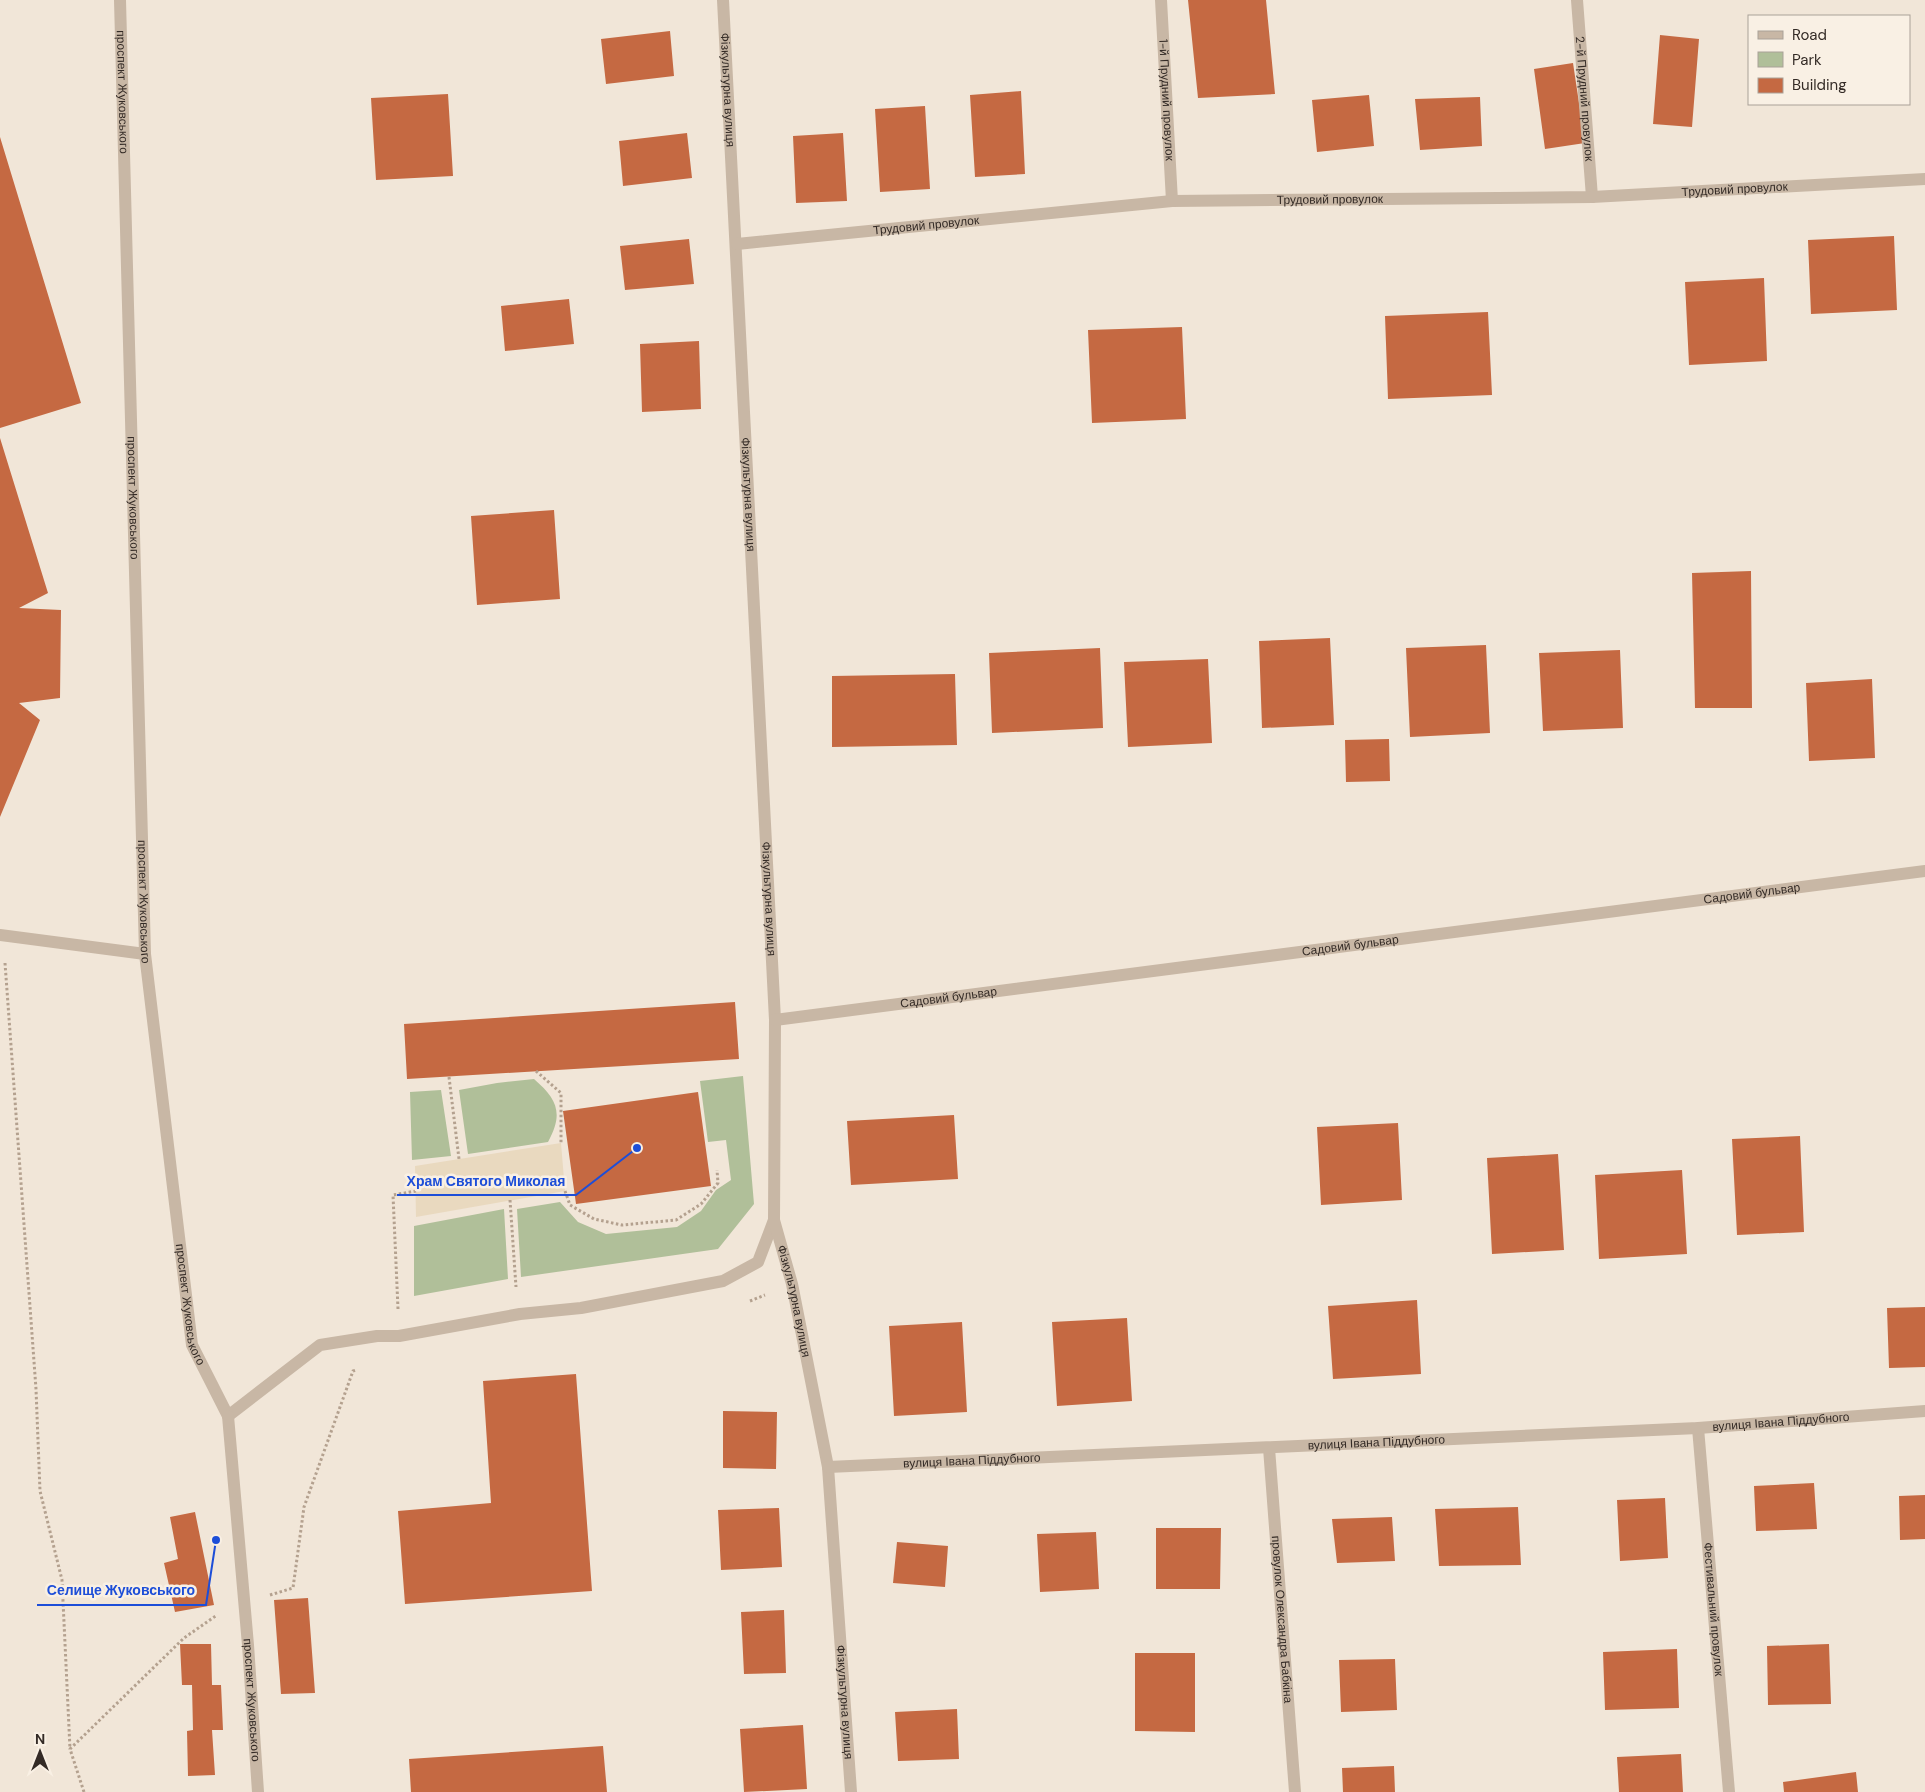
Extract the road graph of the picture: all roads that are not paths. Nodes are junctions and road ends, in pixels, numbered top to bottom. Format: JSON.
{"nodes":[{"id":1,"x":120,"y":0,"type":"edge"},
{"id":2,"x":723,"y":0,"type":"edge"},
{"id":3,"x":1161,"y":0,"type":"edge"},
{"id":4,"x":1577,"y":0,"type":"edge"},
{"id":5,"x":1925,"y":179,"type":"edge"},
{"id":6,"x":1592,"y":197,"type":"junction"},
{"id":7,"x":1172,"y":201,"type":"junction"},
{"id":8,"x":737,"y":244,"type":"junction"},
{"id":9,"x":1925,"y":871,"type":"edge"},
{"id":10,"x":2,"y":935,"type":"edge"},
{"id":11,"x":146,"y":954,"type":"junction"},
{"id":12,"x":776,"y":1020,"type":"junction"},
{"id":13,"x":774,"y":1220,"type":"junction"},
{"id":14,"x":1925,"y":1411,"type":"edge"},
{"id":15,"x":228,"y":1416,"type":"junction"},
{"id":16,"x":1698,"y":1428,"type":"junction"},
{"id":17,"x":1269,"y":1448,"type":"junction"},
{"id":18,"x":828,"y":1467,"type":"junction"},
{"id":19,"x":258,"y":1792,"type":"edge"},
{"id":20,"x":851,"y":1792,"type":"edge"},
{"id":21,"x":1295,"y":1792,"type":"edge"},
{"id":22,"x":1729,"y":1792,"type":"edge"}],
"edges":[{"from":1,"to":11,"type":"street","name":"проспект Жуковського"},
{"from":2,"to":8,"type":"street","name":"Фізкультурна вулиця"},
{"from":3,"to":7,"type":"street","name":"1-й Прудний провулок"},
{"from":4,"to":6,"type":"street","name":"2-й Прудний провулок"},
{"from":5,"to":6,"type":"street","name":"Трудовий провулок"},
{"from":6,"to":7,"type":"street","name":"Трудовий провулок"},
{"from":7,"to":8,"type":"street","name":"Трудовий провулок"},
{"from":8,"to":12,"type":"street","name":"Фізкультурна вулиця"},
{"from":9,"to":12,"type":"street","name":"Садовий бульвар"},
{"from":10,"to":11,"type":"street"},
{"from":11,"to":15,"type":"street","name":"проспект Жуковського"},
{"from":12,"to":13,"type":"street","name":"Фізкультурна вулиця"},
{"from":13,"to":15,"type":"street"},
{"from":13,"to":18,"type":"street","name":"Фізкультурна вулиця"},
{"from":14,"to":16,"type":"street","name":"вулиця Івана Піддубного"},
{"from":15,"to":19,"type":"street","name":"проспект Жуковського"},
{"from":16,"to":17,"type":"street","name":"вулиця Івана Піддубного"},
{"from":16,"to":22,"type":"street","name":"Фестивальний провулок"},
{"from":17,"to":18,"type":"street","name":"вулиця Івана Піддубного"},
{"from":17,"to":21,"type":"street","name":"провулок Олександра Бабкіна"},
{"from":18,"to":20,"type":"street","name":"Фізкультурна вулиця"}]}
